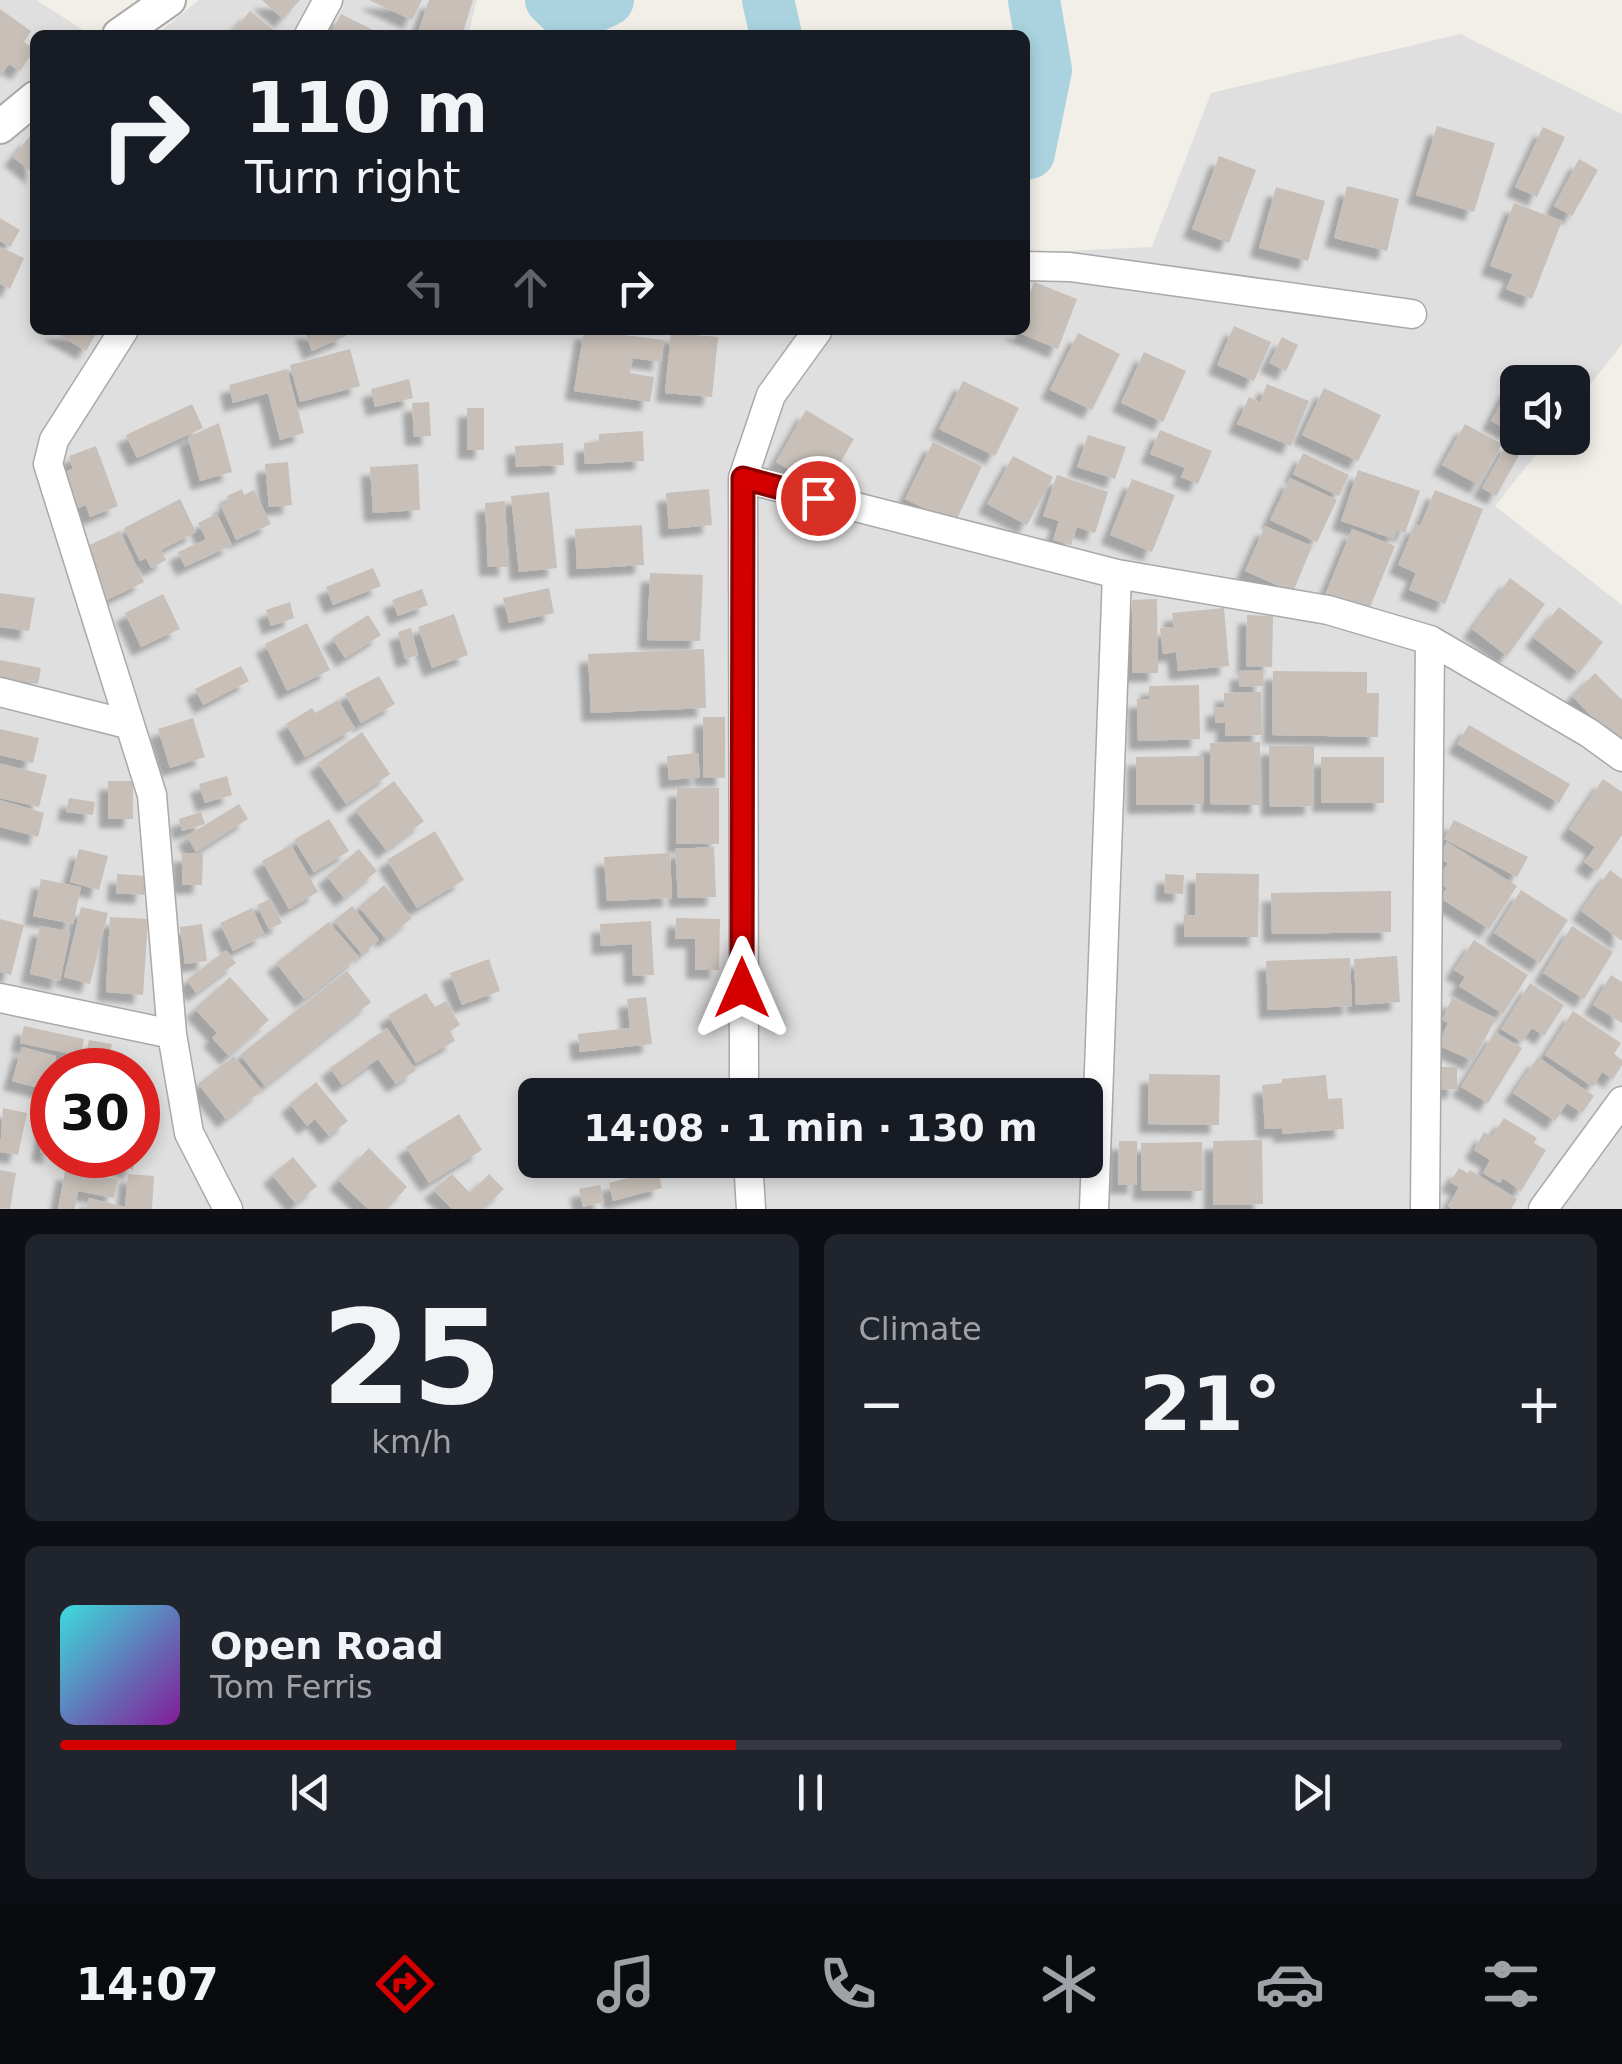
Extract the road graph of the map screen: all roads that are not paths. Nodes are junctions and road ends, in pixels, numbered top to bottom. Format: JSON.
{"nodes":[{"id":1,"x":169,"y":0,"type":"edge"},
{"id":2,"x":328,"y":0,"type":"edge"},
{"id":3,"x":126,"y":30,"type":"edge"},
{"id":4,"x":312,"y":30,"type":"edge"},
{"id":5,"x":1030,"y":266,"type":"edge"},
{"id":6,"x":1412,"y":314,"type":"dead end"},
{"id":7,"x":121,"y":335,"type":"edge"},
{"id":8,"x":814,"y":335,"type":"edge"},
{"id":9,"x":743,"y":478,"type":"junction"},
{"id":10,"x":1117,"y":574,"type":"junction"},
{"id":11,"x":1430,"y":640,"type":"junction"},
{"id":12,"x":0,"y":692,"type":"edge"},
{"id":13,"x":127,"y":724,"type":"junction"},
{"id":14,"x":1622,"y":756,"type":"edge"},
{"id":15,"x":0,"y":998,"type":"edge"},
{"id":16,"x":172,"y":1034,"type":"junction"},
{"id":17,"x":744,"y":1078,"type":"edge"},
{"id":18,"x":1622,"y":1101,"type":"edge"},
{"id":19,"x":749,"y":1178,"type":"edge"},
{"id":20,"x":228,"y":1209,"type":"edge"},
{"id":21,"x":751,"y":1209,"type":"edge"},
{"id":22,"x":1094,"y":1209,"type":"edge"},
{"id":23,"x":1425,"y":1209,"type":"edge"},
{"id":24,"x":1543,"y":1209,"type":"edge"}],
"edges":[{"from":1,"to":3,"type":"street"},
{"from":2,"to":4,"type":"street"},
{"from":5,"to":6,"type":"street"},
{"from":7,"to":13,"type":"street"},
{"from":8,"to":9,"type":"street"},
{"from":9,"to":10,"type":"street"},
{"from":9,"to":17,"type":"street"},
{"from":10,"to":11,"type":"street"},
{"from":10,"to":22,"type":"street"},
{"from":11,"to":14,"type":"street"},
{"from":11,"to":23,"type":"street"},
{"from":12,"to":13,"type":"street"},
{"from":13,"to":16,"type":"street"},
{"from":15,"to":16,"type":"street"},
{"from":16,"to":20,"type":"street"},
{"from":18,"to":24,"type":"street"},
{"from":19,"to":21,"type":"street"}]}
